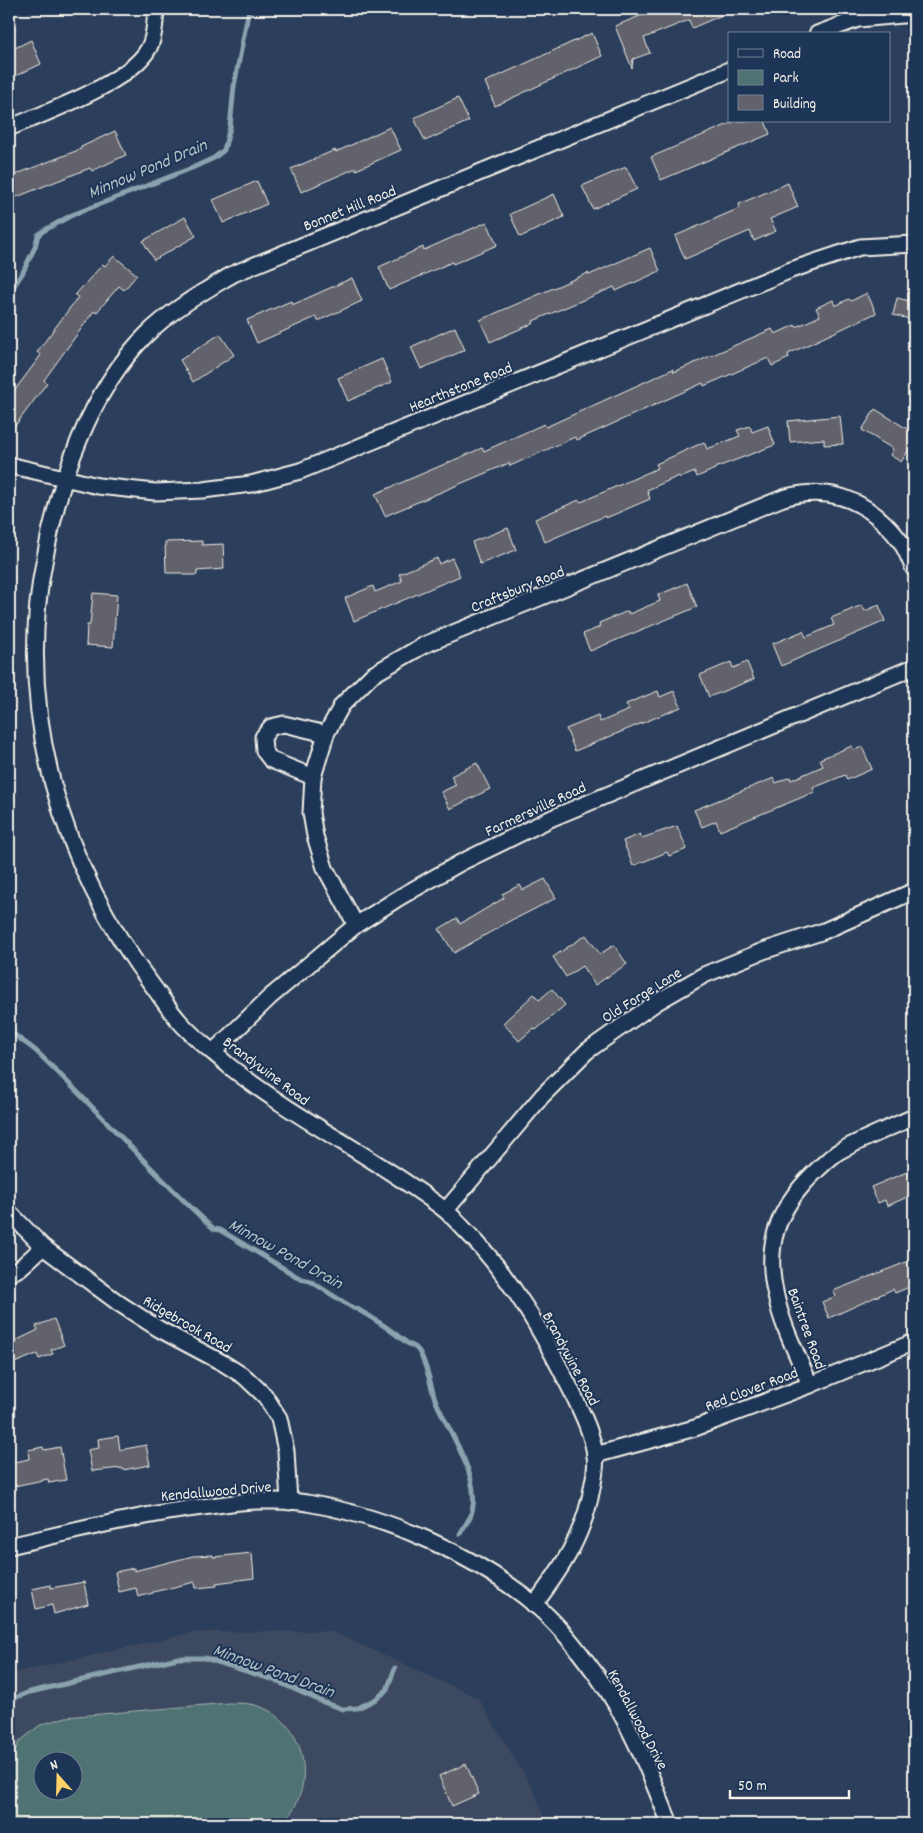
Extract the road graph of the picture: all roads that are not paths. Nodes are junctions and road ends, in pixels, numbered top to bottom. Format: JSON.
{"nodes":[{"id":1,"x":156,"y":9,"type":"edge"},
{"id":2,"x":857,"y":14,"type":"edge"},
{"id":3,"x":914,"y":14,"type":"edge"},
{"id":4,"x":821,"y":32,"type":"edge"},
{"id":5,"x":728,"y":70,"type":"edge"},
{"id":6,"x":9,"y":128,"type":"edge"},
{"id":7,"x":914,"y":244,"type":"edge"},
{"id":8,"x":9,"y":465,"type":"edge"},
{"id":9,"x":64,"y":478,"type":"junction"},
{"id":10,"x":914,"y":569,"type":"edge"},
{"id":11,"x":914,"y":667,"type":"edge"},
{"id":12,"x":326,"y":734,"type":"junction"},
{"id":13,"x":313,"y":778,"type":"junction"},
{"id":14,"x":914,"y":891,"type":"edge"},
{"id":15,"x":356,"y":925,"type":"junction"},
{"id":16,"x":213,"y":1052,"type":"junction"},
{"id":17,"x":914,"y":1117,"type":"edge"},
{"id":18,"x":446,"y":1210,"type":"junction"},
{"id":19,"x":9,"y":1212,"type":"edge"},
{"id":20,"x":43,"y":1247,"type":"junction"},
{"id":21,"x":9,"y":1274,"type":"edge"},
{"id":22,"x":914,"y":1342,"type":"edge"},
{"id":23,"x":810,"y":1384,"type":"junction"},
{"id":24,"x":595,"y":1455,"type":"junction"},
{"id":25,"x":289,"y":1502,"type":"junction"},
{"id":26,"x":9,"y":1546,"type":"edge"},
{"id":27,"x":534,"y":1605,"type":"junction"},
{"id":28,"x":670,"y":1824,"type":"edge"}],
"edges":[{"from":1,"to":6,"type":"street"},
{"from":2,"to":3,"type":"street"},
{"from":2,"to":4,"type":"street"},
{"from":5,"to":9,"type":"street","name":"Bonnet Hill Road"},
{"from":7,"to":9,"type":"street","name":"Hearthstone Road"},
{"from":8,"to":9,"type":"street","name":"Hearthstone Road"},
{"from":9,"to":16,"type":"street","name":"Brandywine Road"},
{"from":10,"to":12,"type":"street","name":"Craftsbury Road"},
{"from":11,"to":15,"type":"street","name":"Farmersville Road"},
{"from":12,"to":13,"type":"street","name":"Craftsbury Road"},
{"from":12,"to":13,"type":"street"},
{"from":13,"to":15,"type":"street","name":"Craftsbury Road"},
{"from":14,"to":18,"type":"street","name":"Old Forge Lane"},
{"from":15,"to":16,"type":"street","name":"Farmersville Road"},
{"from":16,"to":18,"type":"street","name":"Brandywine Road"},
{"from":17,"to":23,"type":"street","name":"Baintree Road"},
{"from":18,"to":24,"type":"street","name":"Brandywine Road"},
{"from":19,"to":20,"type":"street","name":"Ridgebrook Road"},
{"from":20,"to":21,"type":"street"},
{"from":20,"to":25,"type":"street","name":"Ridgebrook Road"},
{"from":22,"to":23,"type":"street","name":"Red Clover Road"},
{"from":23,"to":24,"type":"street","name":"Red Clover Road"},
{"from":24,"to":27,"type":"street","name":"Brandywine Road"},
{"from":25,"to":26,"type":"street","name":"Kendallwood Drive"},
{"from":25,"to":27,"type":"street","name":"Kendallwood Drive"},
{"from":27,"to":28,"type":"street","name":"Kendallwood Drive"}]}
